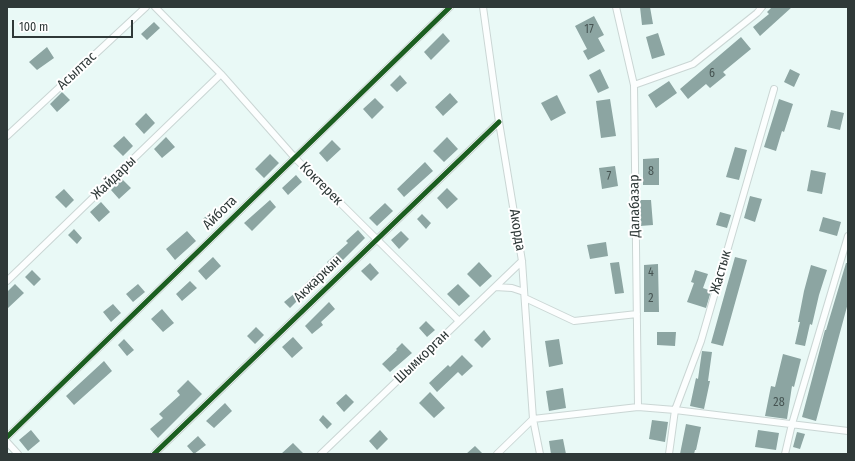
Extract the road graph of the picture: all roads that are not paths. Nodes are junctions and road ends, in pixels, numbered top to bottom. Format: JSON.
{"nodes":[{"id":1,"x":146,"y":7,"type":"edge"},
{"id":2,"x":155,"y":7,"type":"edge"},
{"id":3,"x":450,"y":7,"type":"edge"},
{"id":4,"x":483,"y":7,"type":"edge"},
{"id":5,"x":616,"y":7,"type":"edge"},
{"id":6,"x":762,"y":7,"type":"edge"},
{"id":7,"x":221,"y":74,"type":"junction"},
{"id":8,"x":634,"y":85,"type":"junction"},
{"id":9,"x":774,"y":89,"type":"dead end"},
{"id":10,"x":499,"y":122,"type":"junction"},
{"id":11,"x":7,"y":136,"type":"edge"},
{"id":12,"x":294,"y":158,"type":"junction"},
{"id":13,"x":848,"y":236,"type":"edge"},
{"id":14,"x":377,"y":240,"type":"junction"},
{"id":15,"x":522,"y":261,"type":"junction"},
{"id":16,"x":7,"y":282,"type":"edge"},
{"id":17,"x":495,"y":287,"type":"junction"},
{"id":18,"x":524,"y":295,"type":"junction"},
{"id":19,"x":637,"y":314,"type":"junction"},
{"id":20,"x":459,"y":321,"type":"junction"},
{"id":21,"x":638,"y":407,"type":"junction"},
{"id":22,"x":675,"y":410,"type":"junction"},
{"id":23,"x":533,"y":419,"type":"junction"},
{"id":24,"x":792,"y":424,"type":"junction"},
{"id":25,"x":848,"y":431,"type":"edge"},
{"id":26,"x":7,"y":437,"type":"edge"},
{"id":27,"x":7,"y":442,"type":"edge"},
{"id":28,"x":18,"y":454,"type":"edge"},
{"id":29,"x":154,"y":454,"type":"edge"},
{"id":30,"x":321,"y":454,"type":"edge"},
{"id":31,"x":497,"y":454,"type":"edge"},
{"id":32,"x":540,"y":454,"type":"edge"},
{"id":33,"x":669,"y":454,"type":"edge"},
{"id":34,"x":785,"y":454,"type":"edge"}],
"edges":[{"from":1,"to":11,"type":"street","name":"Асылтас"},
{"from":2,"to":7,"type":"street","name":"Коктерек"},
{"from":3,"to":12,"type":"street","name":"Айбота"},
{"from":4,"to":10,"type":"street","name":"Акорда"},
{"from":5,"to":8,"type":"street","name":"Далабазар"},
{"from":6,"to":8,"type":"street"},
{"from":7,"to":12,"type":"street","name":"Коктерек"},
{"from":7,"to":16,"type":"street","name":"Жайдары"},
{"from":8,"to":19,"type":"street","name":"Далабазар"},
{"from":9,"to":22,"type":"street","name":"Жастык"},
{"from":10,"to":14,"type":"street","name":"Акжаркын"},
{"from":10,"to":15,"type":"street","name":"Акорда"},
{"from":12,"to":14,"type":"street","name":"Коктерек"},
{"from":12,"to":26,"type":"street","name":"Айбота"},
{"from":13,"to":24,"type":"street"},
{"from":14,"to":20,"type":"street","name":"Коктерек"},
{"from":14,"to":29,"type":"street","name":"Акжаркын"},
{"from":15,"to":17,"type":"street","name":"Шымкорган"},
{"from":15,"to":18,"type":"street","name":"Акорда"},
{"from":17,"to":18,"type":"street"},
{"from":17,"to":20,"type":"street","name":"Шымкорган"},
{"from":18,"to":19,"type":"street"},
{"from":18,"to":23,"type":"street","name":"Акорда"},
{"from":19,"to":21,"type":"street","name":"Далабазар"},
{"from":20,"to":30,"type":"street","name":"Шымкорган"},
{"from":21,"to":22,"type":"street"},
{"from":21,"to":23,"type":"street"},
{"from":22,"to":24,"type":"street"},
{"from":22,"to":33,"type":"street","name":"Жастык"},
{"from":23,"to":31,"type":"street"},
{"from":23,"to":32,"type":"street","name":"Акорда"},
{"from":24,"to":25,"type":"street"},
{"from":24,"to":34,"type":"street"},
{"from":27,"to":28,"type":"street"}]}
